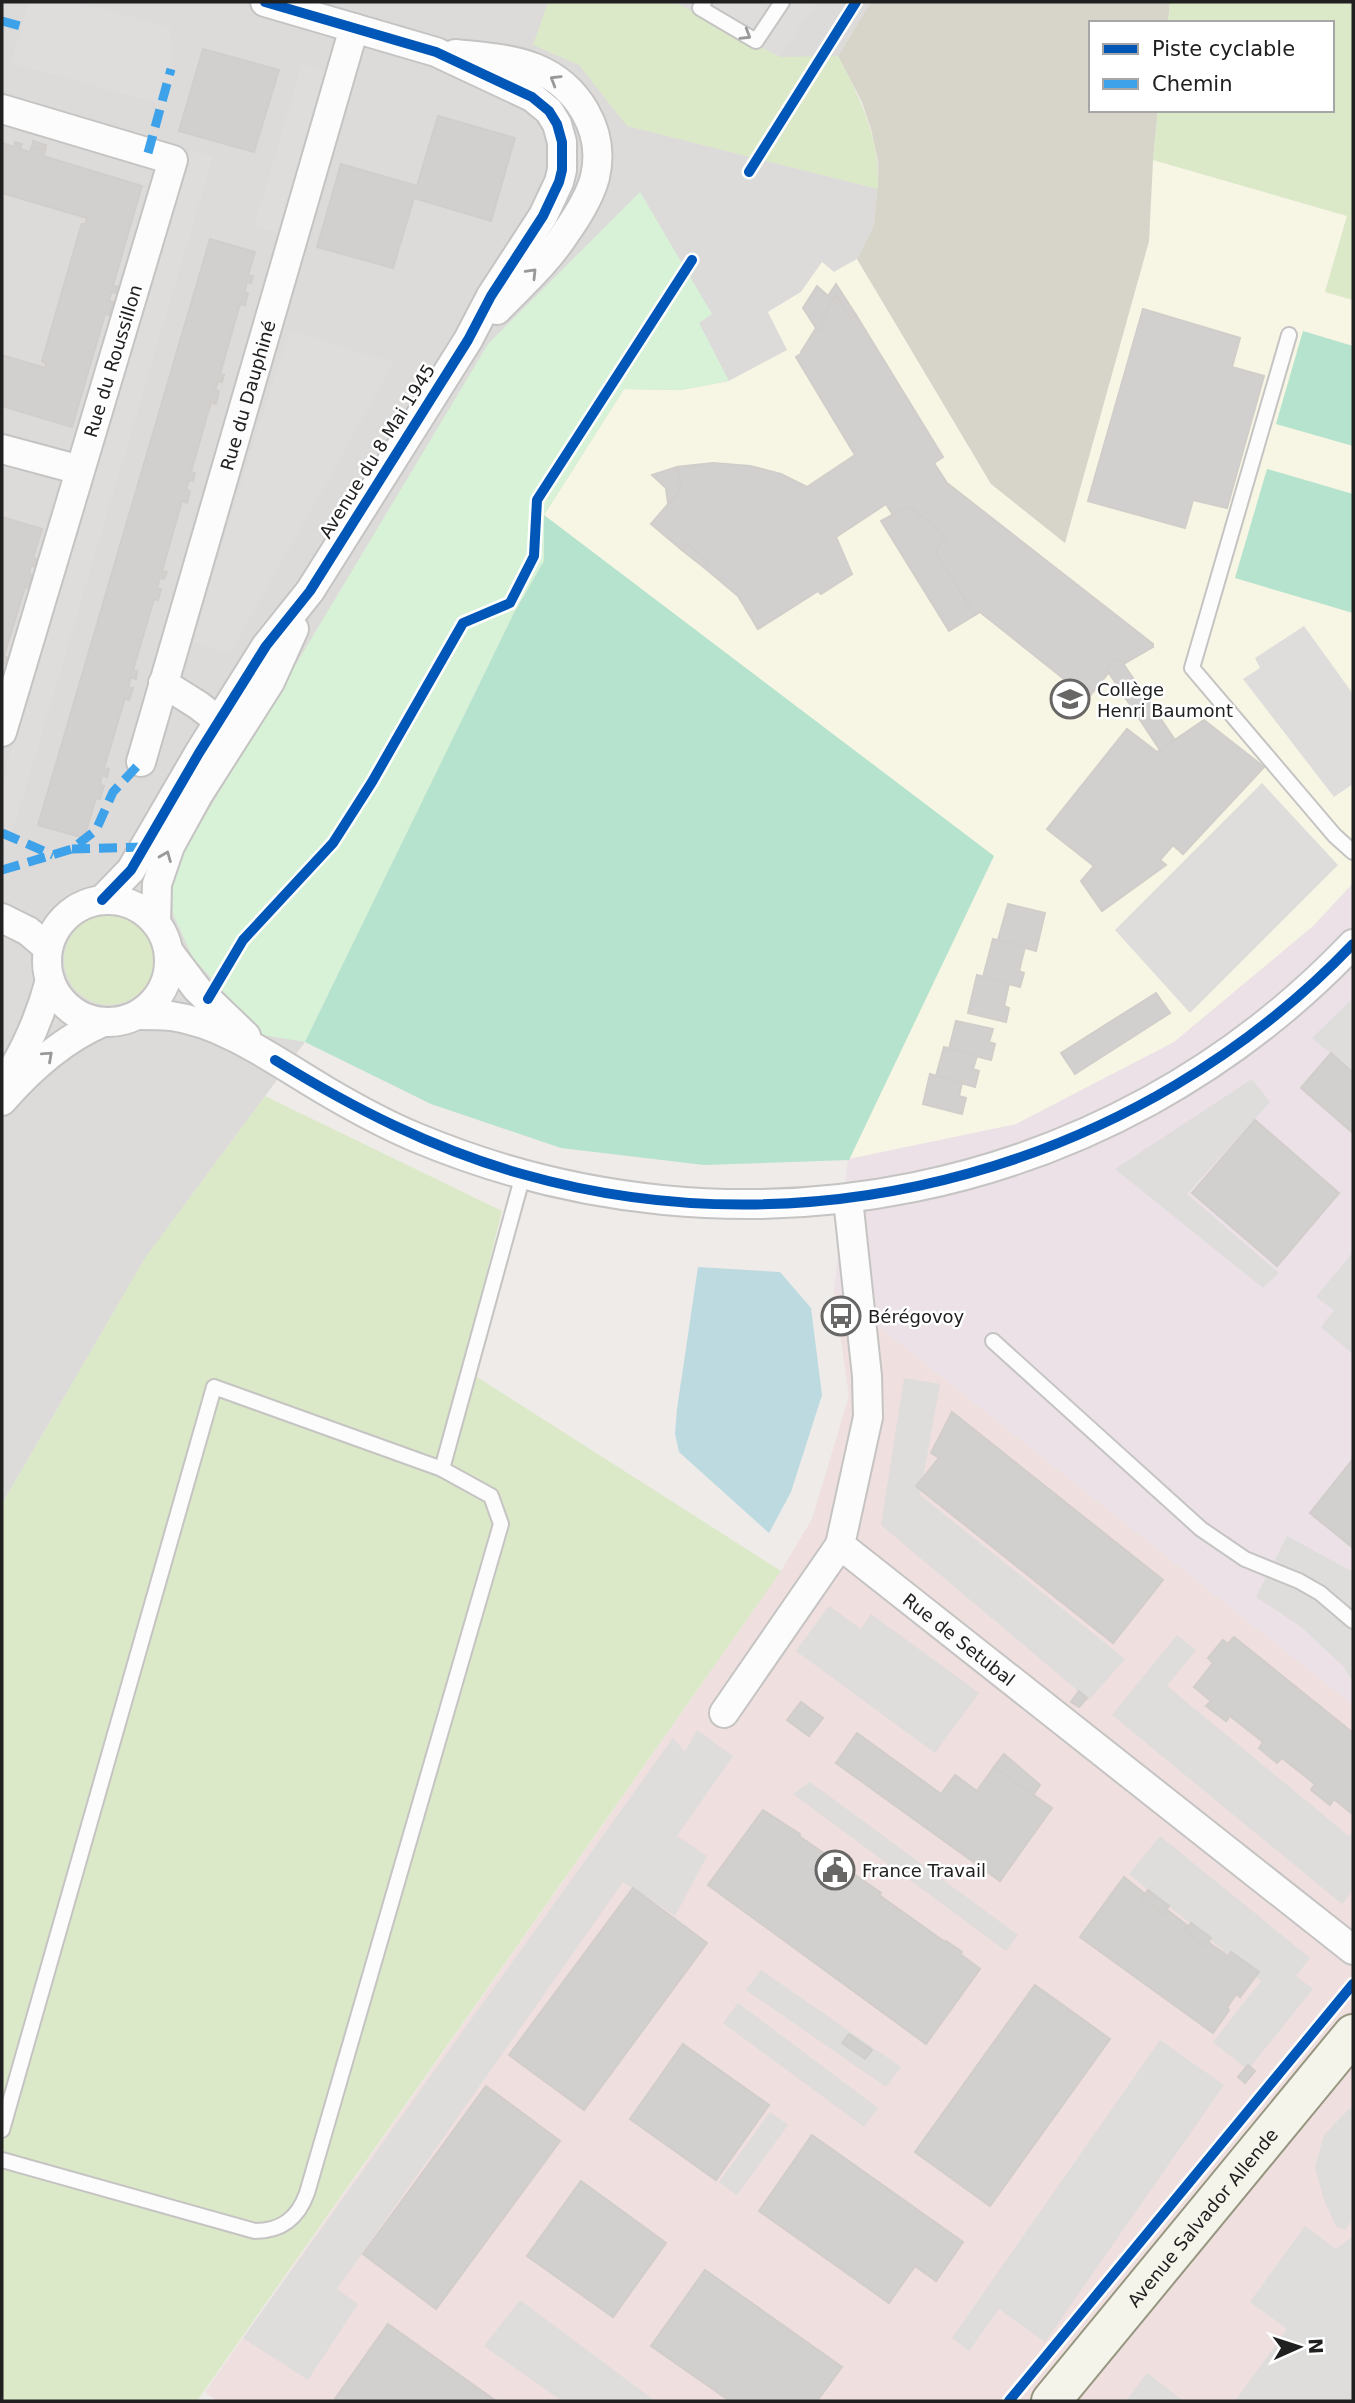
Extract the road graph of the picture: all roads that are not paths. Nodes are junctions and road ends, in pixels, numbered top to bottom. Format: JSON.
{"nodes":[{"id":1,"x":265,"y":2,"type":"edge"},
{"id":2,"x":704,"y":2,"type":"edge"},
{"id":3,"x":782,"y":2,"type":"edge"},
{"id":4,"x":354,"y":28,"type":"junction"},
{"id":5,"x":2,"y":109,"type":"edge"},
{"id":6,"x":1289,"y":335,"type":"dead end"},
{"id":7,"x":2,"y":449,"type":"edge"},
{"id":8,"x":80,"y":470,"type":"junction"},
{"id":9,"x":163,"y":683,"type":"junction"},
{"id":10,"x":228,"y":728,"type":"junction"},
{"id":11,"x":2,"y":732,"type":"edge"},
{"id":12,"x":141,"y":762,"type":"dead end"},
{"id":13,"x":1353,"y":852,"type":"edge"},
{"id":14,"x":102,"y":900,"type":"junction"},
{"id":15,"x":2,"y":918,"type":"edge"},
{"id":16,"x":156,"y":923,"type":"junction"},
{"id":17,"x":1353,"y":944,"type":"edge"},
{"id":18,"x":48,"y":948,"type":"junction"},
{"id":19,"x":169,"y":952,"type":"junction"},
{"id":20,"x":50,"y":980,"type":"junction"},
{"id":21,"x":138,"y":1015,"type":"junction"},
{"id":22,"x":101,"y":1023,"type":"junction"},
{"id":23,"x":275,"y":1060,"type":"junction"},
{"id":24,"x":2,"y":1087,"type":"edge"},
{"id":25,"x":2,"y":1101,"type":"edge"},
{"id":26,"x":523,"y":1175,"type":"junction"},
{"id":27,"x":848,"y":1199,"type":"junction"},
{"id":28,"x":993,"y":1341,"type":"dead end"},
{"id":29,"x":442,"y":1469,"type":"junction"},
{"id":30,"x":840,"y":1545,"type":"junction"},
{"id":31,"x":1353,"y":1621,"type":"edge"},
{"id":32,"x":724,"y":1713,"type":"dead end"},
{"id":33,"x":1353,"y":1950,"type":"edge"},
{"id":34,"x":1353,"y":2034,"type":"edge"},
{"id":35,"x":2,"y":2130,"type":"edge"},
{"id":36,"x":2,"y":2160,"type":"edge"},
{"id":37,"x":1051,"y":2401,"type":"edge"}],
"edges":[{"from":1,"to":4,"type":"street","name":"Avenue du 8 Mai 1945"},
{"from":2,"to":3,"type":"lane","one_way":true},
{"from":4,"to":9,"type":"street","name":"Rue du Dauphiné"},
{"from":4,"to":10,"type":"street","name":"Avenue du 8 Mai 1945"},
{"from":5,"to":8,"type":"street","name":"Rue du Roussillon"},
{"from":6,"to":13,"type":"lane"},
{"from":7,"to":8,"type":"street"},
{"from":8,"to":11,"type":"street","name":"Rue du Roussillon"},
{"from":9,"to":10,"type":"street"},
{"from":9,"to":12,"type":"street","name":"Rue du Dauphiné"},
{"from":10,"to":14,"type":"street","name":"Avenue du 8 Mai 1945"},
{"from":16,"to":10,"type":"street","name":"Avenue du 8 Mai 1945","one_way":true},
{"from":14,"to":16,"type":"street"},
{"from":14,"to":18,"type":"street"},
{"from":15,"to":18,"type":"street"},
{"from":16,"to":19,"type":"street"},
{"from":17,"to":27,"type":"street"},
{"from":18,"to":20,"type":"street"},
{"from":19,"to":21,"type":"street"},
{"from":19,"to":23,"type":"street"},
{"from":20,"to":22,"type":"street"},
{"from":20,"to":24,"type":"street"},
{"from":21,"to":22,"type":"street"},
{"from":21,"to":23,"type":"street"},
{"from":25,"to":22,"type":"street","one_way":true},
{"from":23,"to":26,"type":"street"},
{"from":26,"to":27,"type":"street"},
{"from":26,"to":29,"type":"lane"},
{"from":27,"to":30,"type":"street"},
{"from":28,"to":31,"type":"lane"},
{"from":29,"to":35,"type":"lane"},
{"from":29,"to":36,"type":"lane"},
{"from":30,"to":32,"type":"street"},
{"from":30,"to":33,"type":"street","name":"Rue de Setubal"},
{"from":34,"to":37,"type":"street","name":"Avenue Salvador Allende"}]}
